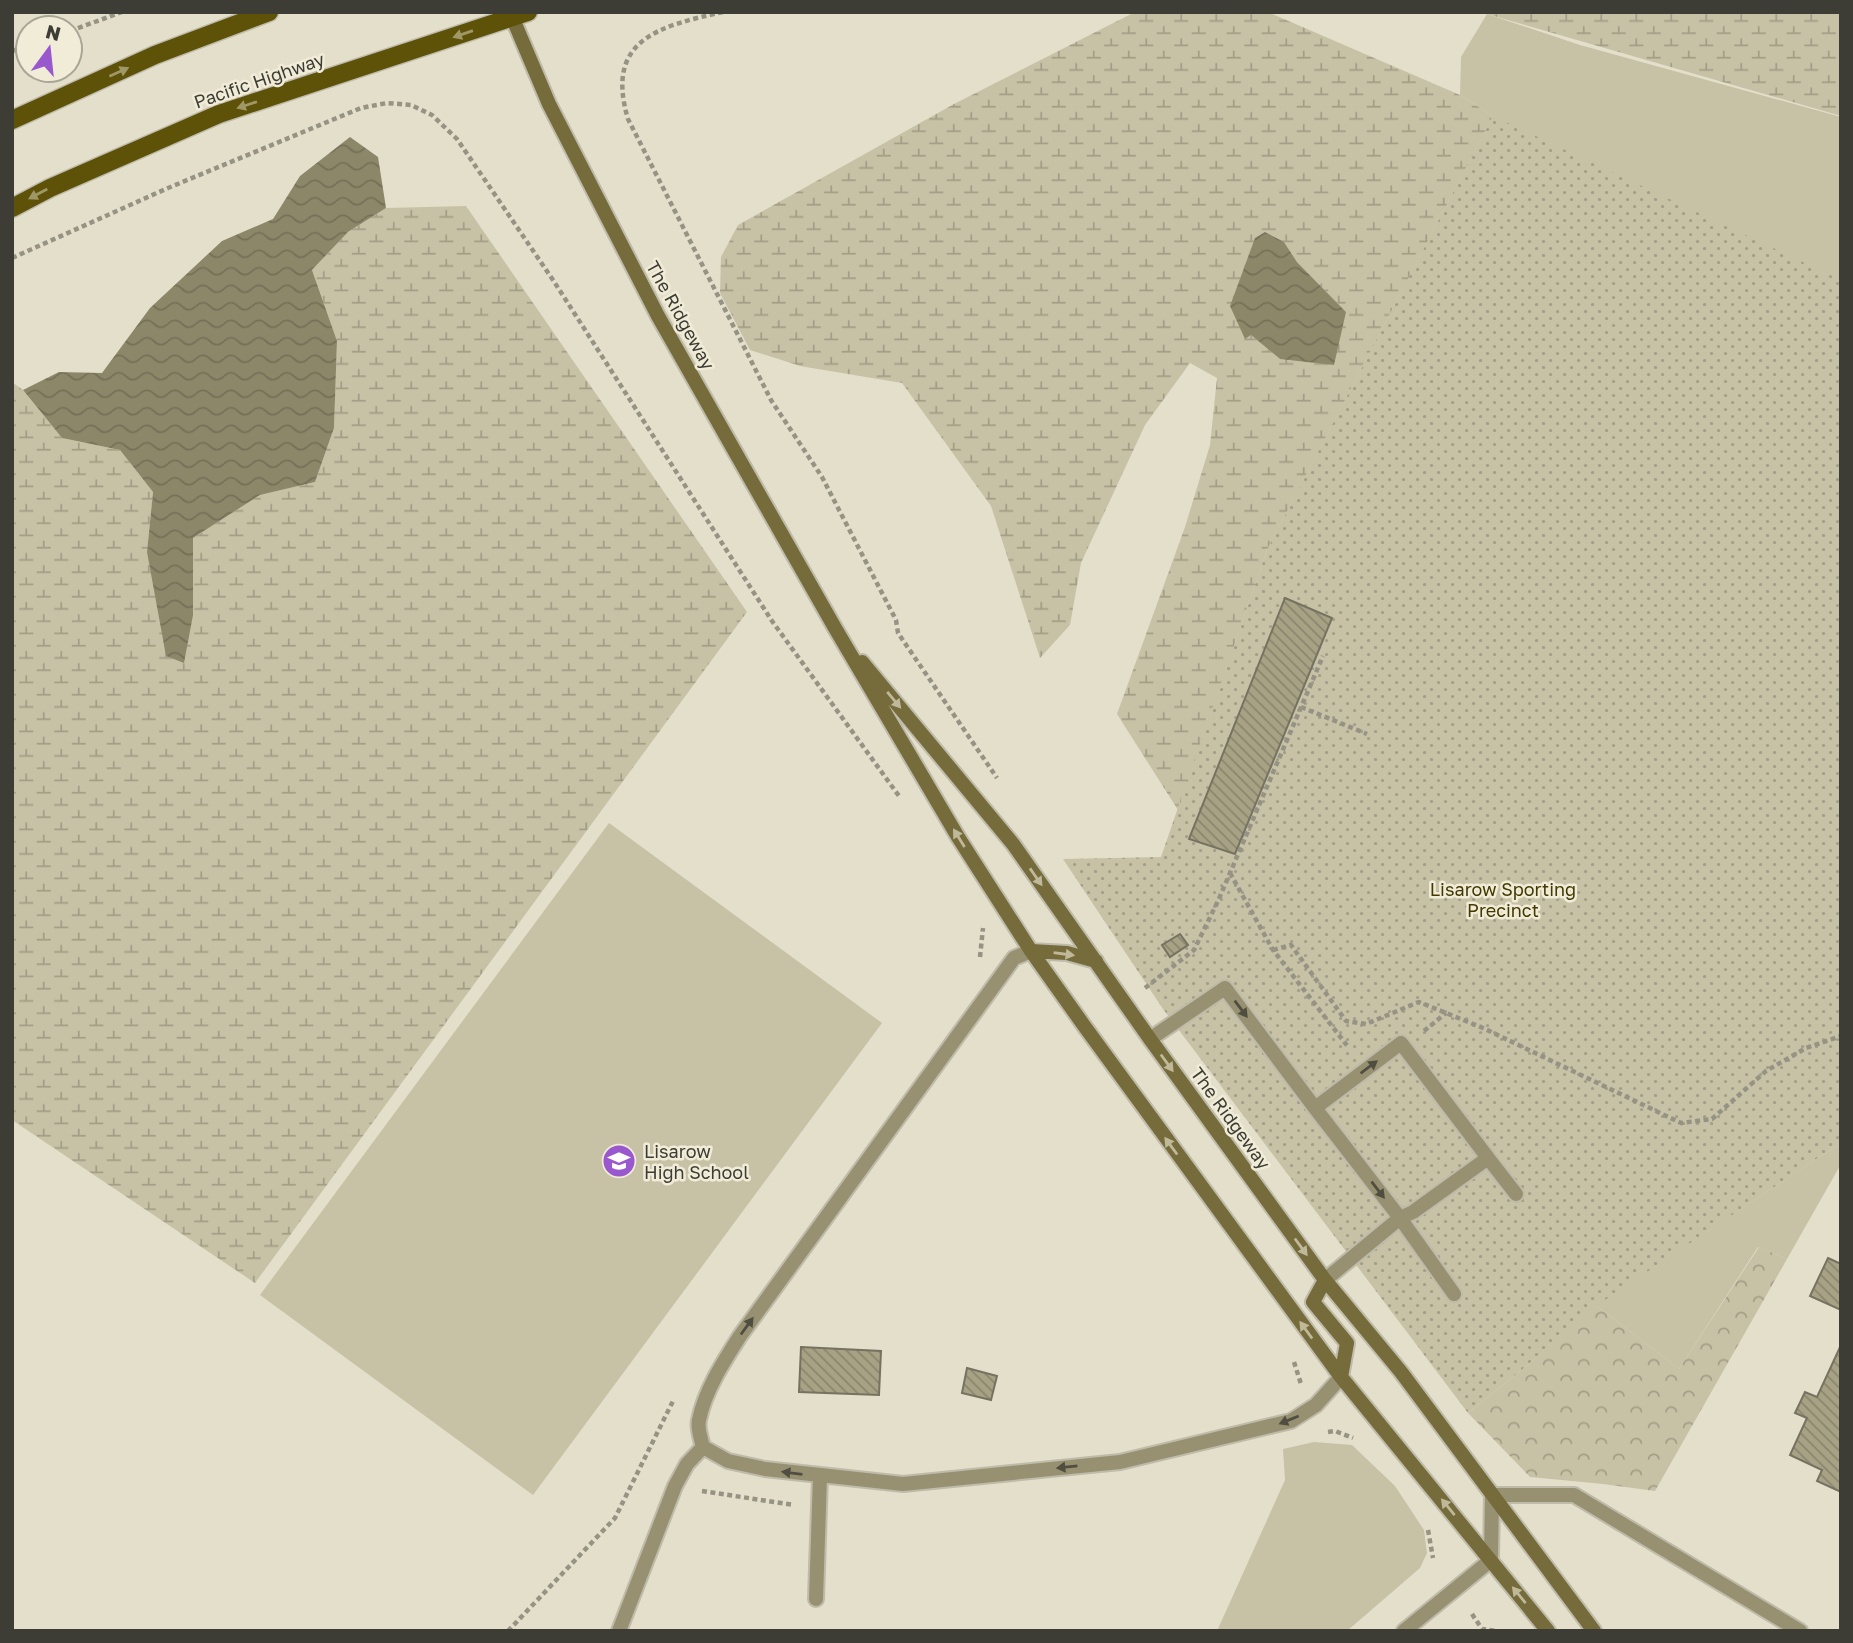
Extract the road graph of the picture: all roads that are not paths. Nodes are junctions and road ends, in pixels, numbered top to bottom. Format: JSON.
{"nodes":[{"id":1,"x":270,"y":12,"type":"edge"},
{"id":2,"x":516,"y":14,"type":"edge"},
{"id":3,"x":12,"y":120,"type":"edge"},
{"id":4,"x":12,"y":208,"type":"edge"},
{"id":5,"x":835,"y":628,"type":"junction"},
{"id":6,"x":1031,"y":951,"type":"junction"},
{"id":7,"x":1096,"y":961,"type":"junction"},
{"id":8,"x":1150,"y":1039,"type":"junction"},
{"id":9,"x":1315,"y":1108,"type":"junction"},
{"id":10,"x":1488,"y":1158,"type":"junction"},
{"id":11,"x":1516,"y":1194,"type":"dead end"},
{"id":12,"x":1400,"y":1218,"type":"junction"},
{"id":13,"x":1325,"y":1280,"type":"junction"},
{"id":14,"x":1454,"y":1294,"type":"dead end"},
{"id":15,"x":1340,"y":1377,"type":"junction"},
{"id":16,"x":703,"y":1447,"type":"junction"},
{"id":17,"x":820,"y":1476,"type":"junction"},
{"id":18,"x":1492,"y":1495,"type":"junction"},
{"id":19,"x":1491,"y":1560,"type":"junction"},
{"id":20,"x":816,"y":1599,"type":"dead end"},
{"id":21,"x":619,"y":1631,"type":"edge"},
{"id":22,"x":1404,"y":1631,"type":"edge"},
{"id":23,"x":1548,"y":1631,"type":"edge"},
{"id":24,"x":1594,"y":1631,"type":"edge"},
{"id":25,"x":1800,"y":1631,"type":"edge"}],
"edges":[{"from":3,"to":1,"type":"main road","one_way":true},
{"from":2,"to":4,"type":"main road","name":"Pacific Highway","one_way":true},
{"from":2,"to":5,"type":"street","name":"The Ridgeway"},
{"from":6,"to":5,"type":"street","name":"The Ridgeway","one_way":true},
{"from":5,"to":7,"type":"street","name":"The Ridgeway","one_way":true},
{"from":6,"to":7,"type":"street","one_way":true},
{"from":15,"to":6,"type":"street","name":"The Ridgeway","one_way":true},
{"from":16,"to":6,"type":"street","one_way":true},
{"from":7,"to":8,"type":"street","name":"The Ridgeway"},
{"from":8,"to":9,"type":"street","one_way":true},
{"from":8,"to":13,"type":"street","name":"The Ridgeway","one_way":true},
{"from":9,"to":10,"type":"street","one_way":true},
{"from":9,"to":12,"type":"street","one_way":true},
{"from":10,"to":11,"type":"street"},
{"from":10,"to":12,"type":"street"},
{"from":12,"to":13,"type":"street"},
{"from":12,"to":14,"type":"street"},
{"from":13,"to":15,"type":"street"},
{"from":13,"to":18,"type":"street","name":"The Ridgeway"},
{"from":15,"to":17,"type":"street","one_way":true},
{"from":19,"to":15,"type":"street","name":"The Ridgeway","one_way":true},
{"from":17,"to":16,"type":"street","one_way":true},
{"from":16,"to":21,"type":"street"},
{"from":17,"to":20,"type":"street"},
{"from":18,"to":19,"type":"street"},
{"from":18,"to":24,"type":"street","name":"The Ridgeway"},
{"from":18,"to":25,"type":"street"},
{"from":19,"to":22,"type":"street"},
{"from":23,"to":19,"type":"street","name":"The Ridgeway","one_way":true}]}
